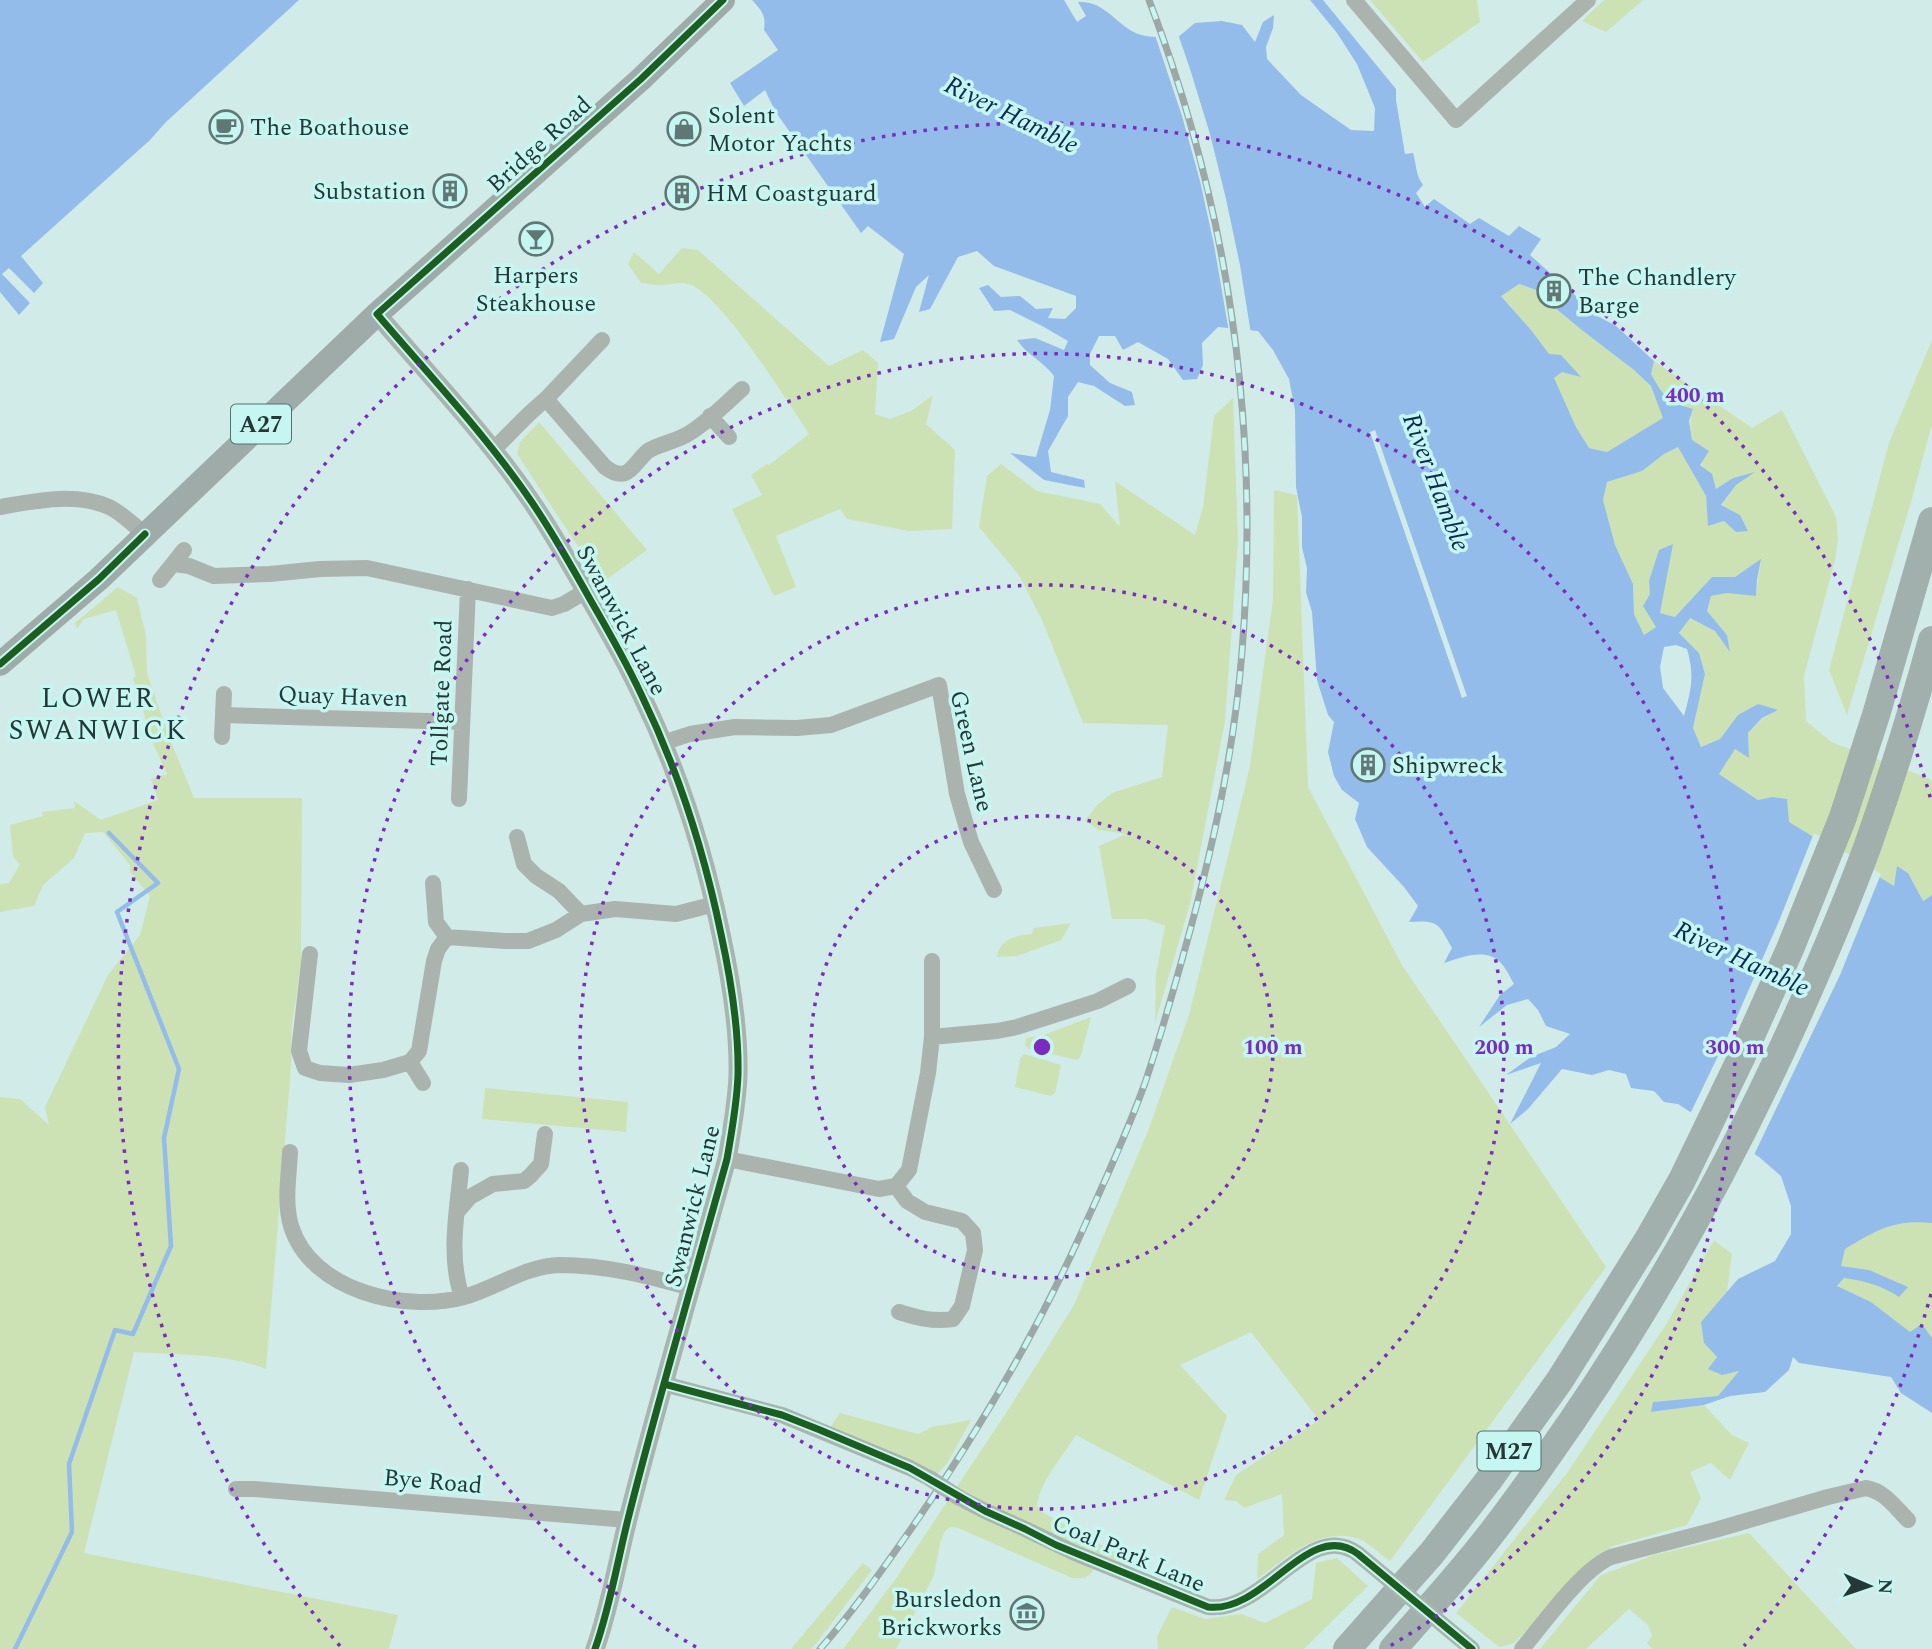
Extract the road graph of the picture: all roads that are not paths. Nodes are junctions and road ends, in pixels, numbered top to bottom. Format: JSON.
{"nodes":[{"id":1,"x":723,"y":0,"type":"edge"},
{"id":2,"x":1354,"y":0,"type":"edge"},
{"id":3,"x":1588,"y":0,"type":"edge"},
{"id":4,"x":377,"y":314,"type":"junction"},
{"id":5,"x":602,"y":340,"type":"dead end"},
{"id":6,"x":743,"y":389,"type":"dead end"},
{"id":7,"x":545,"y":399,"type":"junction"},
{"id":8,"x":710,"y":416,"type":"junction"},
{"id":9,"x":729,"y":438,"type":"dead end"},
{"id":10,"x":493,"y":450,"type":"junction"},
{"id":11,"x":0,"y":507,"type":"edge"},
{"id":12,"x":1932,"y":521,"type":"edge"},
{"id":13,"x":145,"y":534,"type":"junction"},
{"id":14,"x":184,"y":550,"type":"dead end"},
{"id":15,"x":174,"y":564,"type":"junction"},
{"id":16,"x":160,"y":580,"type":"dead end"},
{"id":17,"x":468,"y":589,"type":"junction"},
{"id":18,"x":586,"y":591,"type":"junction"},
{"id":19,"x":1932,"y":640,"type":"edge"},
{"id":20,"x":0,"y":664,"type":"edge"},
{"id":21,"x":224,"y":694,"type":"dead end"},
{"id":22,"x":223,"y":715,"type":"junction"},
{"id":23,"x":462,"y":722,"type":"junction"},
{"id":24,"x":222,"y":737,"type":"dead end"},
{"id":25,"x":662,"y":743,"type":"junction"},
{"id":26,"x":459,"y":799,"type":"dead end"},
{"id":27,"x":517,"y":837,"type":"dead end"},
{"id":28,"x":433,"y":883,"type":"dead end"},
{"id":29,"x":994,"y":890,"type":"dead end"},
{"id":30,"x":715,"y":904,"type":"junction"},
{"id":31,"x":581,"y":914,"type":"junction"},
{"id":32,"x":447,"y":937,"type":"junction"},
{"id":33,"x":310,"y":954,"type":"dead end"},
{"id":34,"x":932,"y":961,"type":"dead end"},
{"id":35,"x":1128,"y":986,"type":"dead end"},
{"id":36,"x":932,"y":1037,"type":"junction"},
{"id":37,"x":410,"y":1062,"type":"junction"},
{"id":38,"x":423,"y":1083,"type":"dead end"},
{"id":39,"x":545,"y":1134,"type":"dead end"},
{"id":40,"x":290,"y":1152,"type":"dead end"},
{"id":41,"x":727,"y":1159,"type":"junction"},
{"id":42,"x":461,"y":1170,"type":"dead end"},
{"id":43,"x":896,"y":1185,"type":"junction"},
{"id":44,"x":457,"y":1212,"type":"junction"},
{"id":45,"x":691,"y":1288,"type":"junction"},
{"id":46,"x":462,"y":1297,"type":"junction"},
{"id":47,"x":899,"y":1312,"type":"dead end"},
{"id":48,"x":664,"y":1384,"type":"junction"},
{"id":49,"x":236,"y":1489,"type":"dead end"},
{"id":50,"x":627,"y":1520,"type":"junction"},
{"id":51,"x":1908,"y":1520,"type":"dead end"},
{"id":52,"x":596,"y":1649,"type":"edge"},
{"id":53,"x":1347,"y":1649,"type":"edge"},
{"id":54,"x":1393,"y":1649,"type":"edge"},
{"id":55,"x":1472,"y":1649,"type":"edge"},
{"id":56,"x":1522,"y":1649,"type":"edge"}],
"edges":[{"from":1,"to":4,"type":"main road","name":"Bridge Road","number":"A27"},
{"from":2,"to":3,"type":"street"},
{"from":4,"to":10,"type":"street","name":"Swanwick Lane"},
{"from":4,"to":13,"type":"main road","name":"Bridge Road","number":"A27"},
{"from":5,"to":7,"type":"street"},
{"from":6,"to":8,"type":"street"},
{"from":7,"to":8,"type":"street"},
{"from":7,"to":10,"type":"street"},
{"from":8,"to":9,"type":"street"},
{"from":10,"to":18,"type":"street","name":"Swanwick Lane"},
{"from":11,"to":13,"type":"street"},
{"from":12,"to":53,"type":"highway","number":"M27"},
{"from":13,"to":20,"type":"main road","name":"Bridge Road","number":"A27"},
{"from":14,"to":15,"type":"street"},
{"from":15,"to":16,"type":"street"},
{"from":15,"to":17,"type":"street"},
{"from":17,"to":18,"type":"street"},
{"from":17,"to":23,"type":"street","name":"Tollgate Road"},
{"from":18,"to":25,"type":"street","name":"Swanwick Lane"},
{"from":19,"to":54,"type":"highway","number":"M27"},
{"from":21,"to":22,"type":"street"},
{"from":22,"to":23,"type":"street","name":"Quay Haven"},
{"from":22,"to":24,"type":"street"},
{"from":23,"to":26,"type":"street","name":"Tollgate Road"},
{"from":25,"to":29,"type":"street","name":"Green Lane"},
{"from":25,"to":30,"type":"street","name":"Swanwick Lane"},
{"from":27,"to":31,"type":"street"},
{"from":28,"to":32,"type":"street"},
{"from":30,"to":31,"type":"street"},
{"from":30,"to":41,"type":"street","name":"Swanwick Lane"},
{"from":31,"to":32,"type":"street"},
{"from":32,"to":37,"type":"street"},
{"from":33,"to":37,"type":"street"},
{"from":34,"to":36,"type":"street"},
{"from":35,"to":36,"type":"street"},
{"from":36,"to":43,"type":"street"},
{"from":37,"to":38,"type":"street"},
{"from":39,"to":44,"type":"street"},
{"from":40,"to":46,"type":"street"},
{"from":41,"to":43,"type":"street"},
{"from":41,"to":45,"type":"street","name":"Swanwick Lane"},
{"from":42,"to":44,"type":"street"},
{"from":43,"to":47,"type":"street"},
{"from":44,"to":46,"type":"street"},
{"from":45,"to":46,"type":"street"},
{"from":45,"to":48,"type":"street","name":"Swanwick Lane"},
{"from":48,"to":50,"type":"street","name":"Swanwick Lane"},
{"from":48,"to":55,"type":"street","name":"Coal Park Lane","bridge":true},
{"from":49,"to":50,"type":"street","name":"Bye Road"},
{"from":50,"to":52,"type":"street","name":"Swanwick Lane"},
{"from":51,"to":56,"type":"street"}]}
